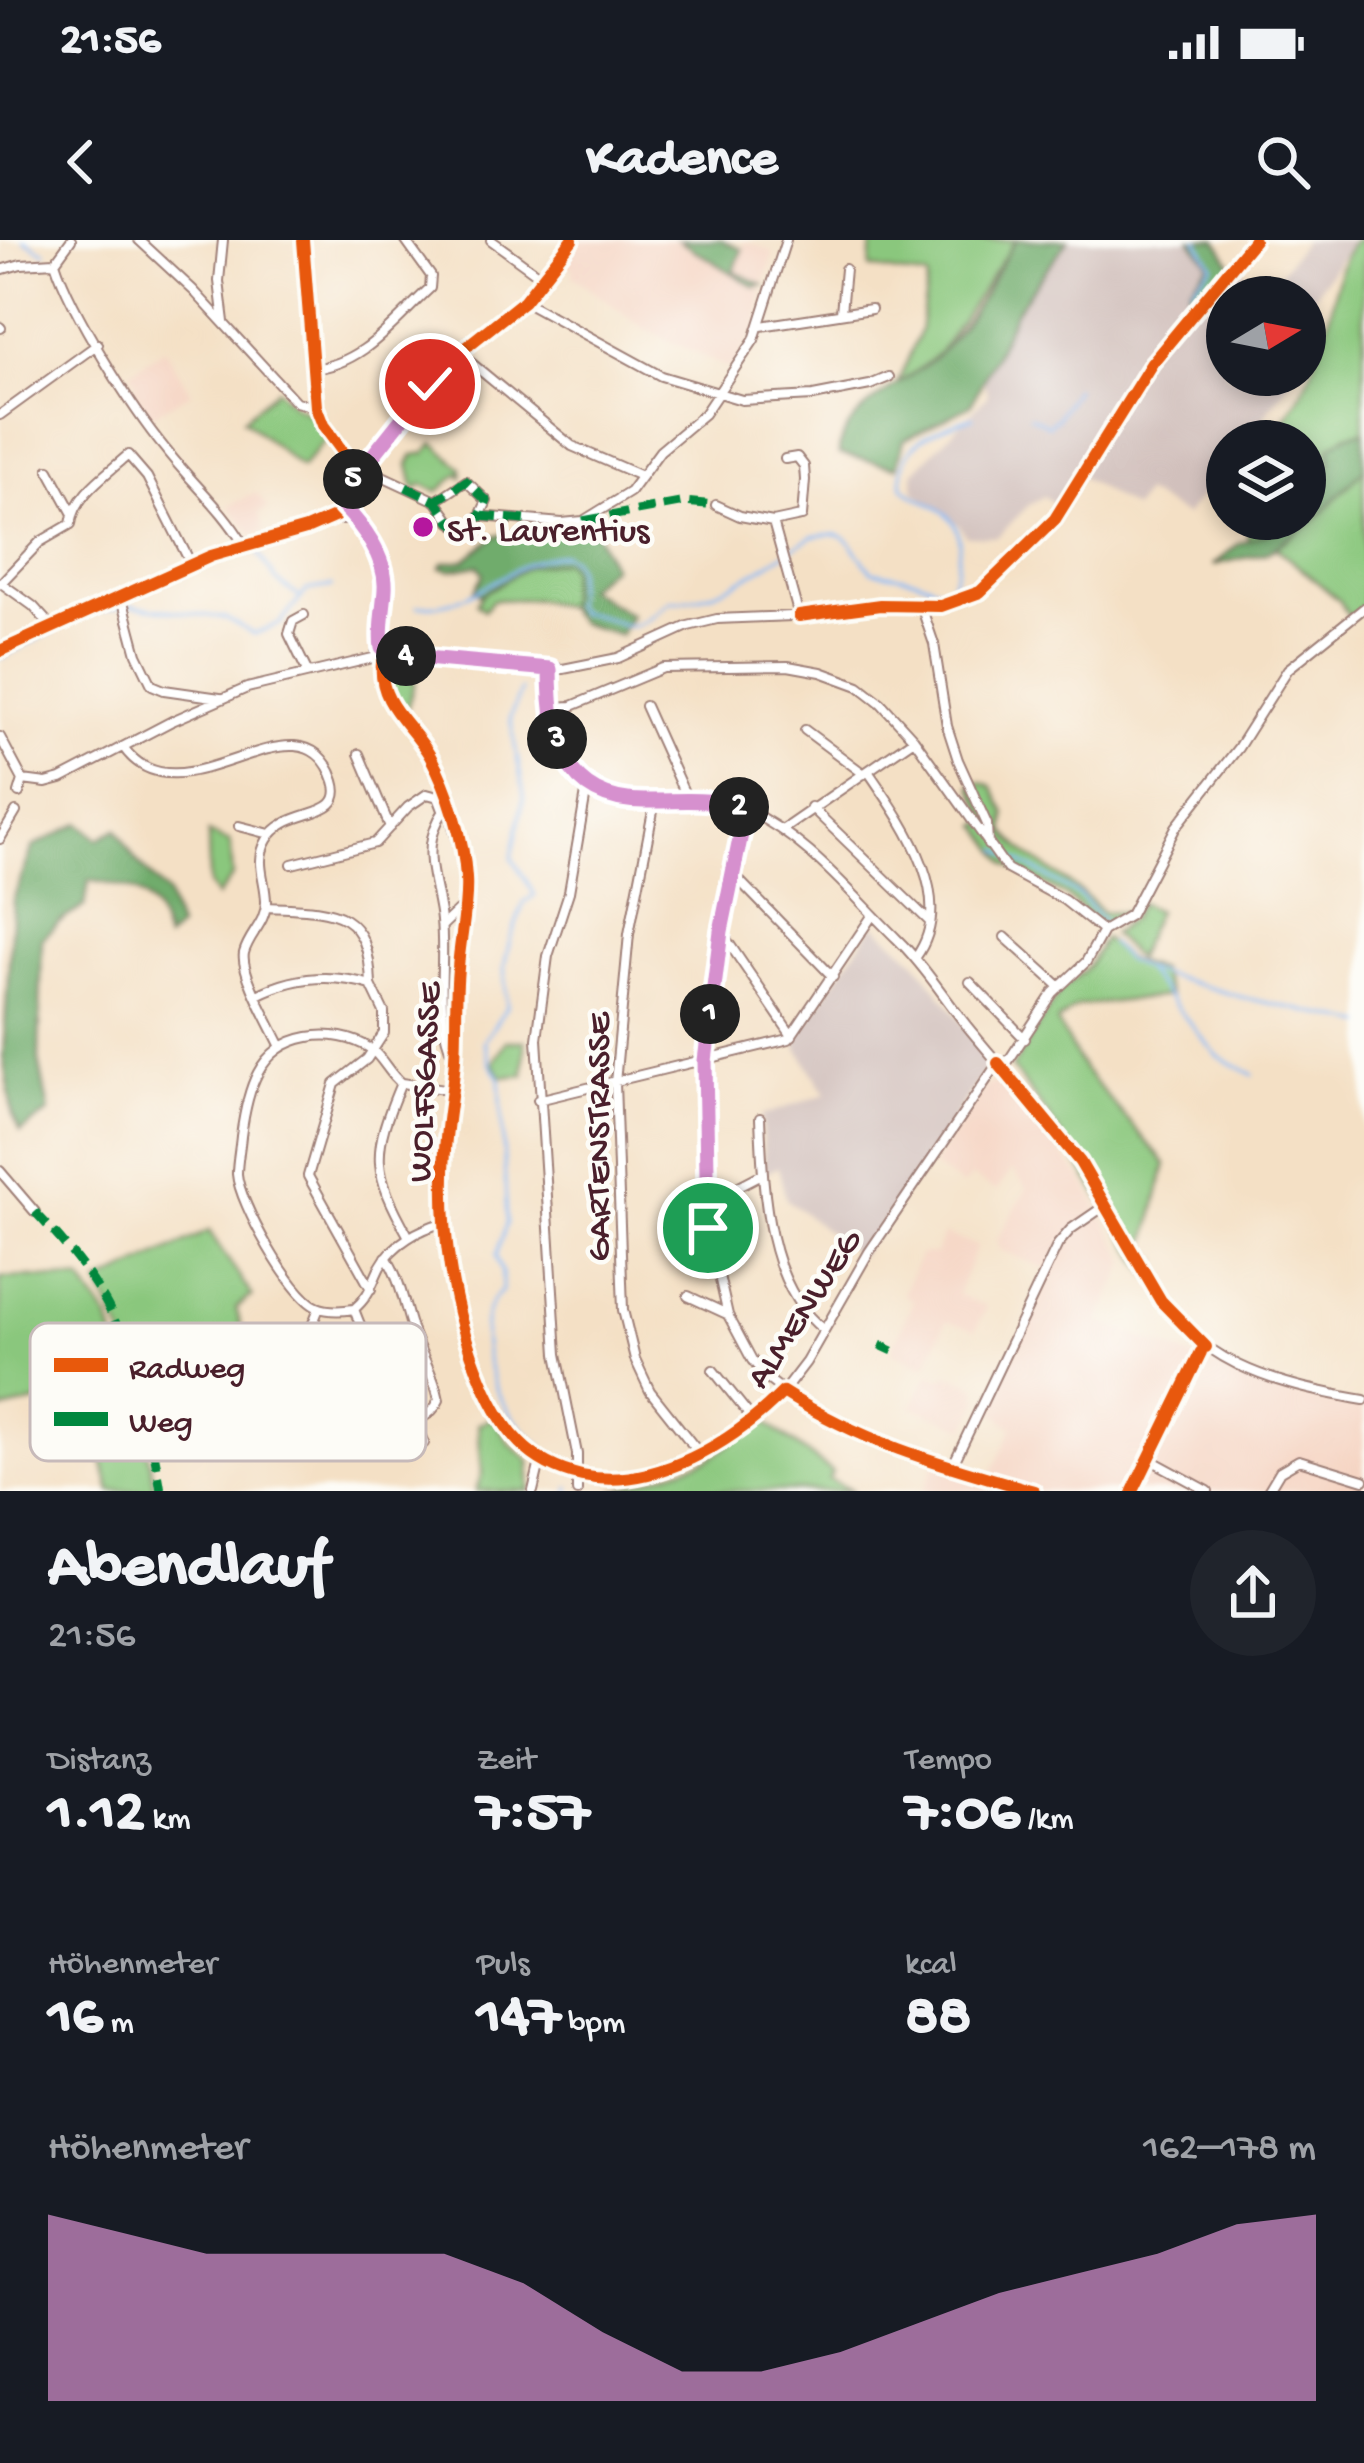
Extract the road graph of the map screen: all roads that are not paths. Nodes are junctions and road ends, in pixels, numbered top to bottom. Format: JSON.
{"nodes":[{"id":1,"x":71,"y":240,"type":"edge"},
{"id":2,"x":140,"y":240,"type":"edge"},
{"id":3,"x":223,"y":240,"type":"edge"},
{"id":4,"x":303,"y":240,"type":"edge"},
{"id":5,"x":406,"y":240,"type":"edge"},
{"id":6,"x":491,"y":240,"type":"edge"},
{"id":7,"x":572,"y":240,"type":"edge"},
{"id":8,"x":786,"y":240,"type":"edge"},
{"id":9,"x":1254,"y":240,"type":"edge"},
{"id":10,"x":55,"y":262,"type":"junction"},
{"id":11,"x":0,"y":269,"type":"edge"},
{"id":12,"x":845,"y":269,"type":"dead end"},
{"id":13,"x":543,"y":278,"type":"junction"},
{"id":14,"x":524,"y":301,"type":"junction"},
{"id":15,"x":871,"y":309,"type":"dead end"},
{"id":16,"x":841,"y":312,"type":"junction"},
{"id":17,"x":224,"y":324,"type":"junction"},
{"id":18,"x":761,"y":326,"type":"junction"},
{"id":19,"x":98,"y":344,"type":"junction"},
{"id":20,"x":458,"y":352,"type":"junction"},
{"id":21,"x":311,"y":369,"type":"junction"},
{"id":22,"x":889,"y":377,"type":"dead end"},
{"id":23,"x":716,"y":394,"type":"junction"},
{"id":24,"x":316,"y":406,"type":"junction"},
{"id":25,"x":0,"y":415,"type":"edge"},
{"id":26,"x":785,"y":459,"type":"dead end"},
{"id":27,"x":49,"y":470,"type":"dead end"},
{"id":28,"x":358,"y":470,"type":"junction"},
{"id":29,"x":641,"y":476,"type":"junction"},
{"id":30,"x":436,"y":501,"type":"junction"},
{"id":31,"x":343,"y":506,"type":"junction"},
{"id":32,"x":716,"y":506,"type":"dead end"},
{"id":33,"x":72,"y":512,"type":"junction"},
{"id":34,"x":336,"y":516,"type":"junction"},
{"id":35,"x":348,"y":516,"type":"junction"},
{"id":36,"x":480,"y":516,"type":"junction"},
{"id":37,"x":773,"y":522,"type":"junction"},
{"id":38,"x":244,"y":545,"type":"junction"},
{"id":39,"x":191,"y":564,"type":"junction"},
{"id":40,"x":1,"y":582,"type":"edge"},
{"id":41,"x":121,"y":598,"type":"junction"},
{"id":42,"x":921,"y":606,"type":"junction"},
{"id":43,"x":1364,"y":608,"type":"edge"},
{"id":44,"x":304,"y":615,"type":"dead end"},
{"id":45,"x":799,"y":616,"type":"junction"},
{"id":46,"x":52,"y":626,"type":"junction"},
{"id":47,"x":0,"y":651,"type":"edge"},
{"id":48,"x":380,"y":656,"type":"junction"},
{"id":49,"x":550,"y":669,"type":"junction"},
{"id":50,"x":308,"y":673,"type":"junction"},
{"id":51,"x":223,"y":698,"type":"junction"},
{"id":52,"x":645,"y":706,"type":"dead end"},
{"id":53,"x":550,"y":707,"type":"junction"},
{"id":54,"x":805,"y":730,"type":"dead end"},
{"id":55,"x":0,"y":736,"type":"edge"},
{"id":56,"x":914,"y":739,"type":"junction"},
{"id":57,"x":124,"y":748,"type":"junction"},
{"id":58,"x":358,"y":754,"type":"dead end"},
{"id":59,"x":866,"y":772,"type":"junction"},
{"id":60,"x":23,"y":780,"type":"junction"},
{"id":61,"x":587,"y":787,"type":"junction"},
{"id":62,"x":19,"y":793,"type":"dead end"},
{"id":63,"x":687,"y":799,"type":"junction"},
{"id":64,"x":655,"y":801,"type":"junction"},
{"id":65,"x":812,"y":807,"type":"junction"},
{"id":66,"x":446,"y":808,"type":"junction"},
{"id":67,"x":746,"y":810,"type":"junction"},
{"id":68,"x":16,"y":812,"type":"dead end"},
{"id":69,"x":239,"y":826,"type":"dead end"},
{"id":70,"x":391,"y":826,"type":"junction"},
{"id":71,"x":782,"y":830,"type":"junction"},
{"id":72,"x":270,"y":834,"type":"junction"},
{"id":73,"x":0,"y":838,"type":"edge"},
{"id":74,"x":988,"y":848,"type":"junction"},
{"id":75,"x":292,"y":864,"type":"dead end"},
{"id":76,"x":733,"y":874,"type":"junction"},
{"id":77,"x":466,"y":904,"type":"junction"},
{"id":78,"x":266,"y":908,"type":"junction"},
{"id":79,"x":872,"y":915,"type":"junction"},
{"id":80,"x":932,"y":923,"type":"junction"},
{"id":81,"x":442,"y":926,"type":"junction"},
{"id":82,"x":721,"y":931,"type":"junction"},
{"id":83,"x":1103,"y":931,"type":"junction"},
{"id":84,"x":1005,"y":937,"type":"dead end"},
{"id":85,"x":916,"y":957,"type":"junction"},
{"id":86,"x":833,"y":977,"type":"junction"},
{"id":87,"x":970,"y":982,"type":"dead end"},
{"id":88,"x":371,"y":985,"type":"junction"},
{"id":89,"x":1059,"y":986,"type":"junction"},
{"id":90,"x":257,"y":995,"type":"junction"},
{"id":91,"x":792,"y":1036,"type":"junction"},
{"id":92,"x":1024,"y":1039,"type":"junction"},
{"id":93,"x":281,"y":1047,"type":"junction"},
{"id":94,"x":374,"y":1051,"type":"junction"},
{"id":95,"x":455,"y":1060,"type":"junction"},
{"id":96,"x":705,"y":1061,"type":"junction"},
{"id":97,"x":1000,"y":1066,"type":"junction"},
{"id":98,"x":401,"y":1083,"type":"junction"},
{"id":99,"x":615,"y":1083,"type":"junction"},
{"id":100,"x":452,"y":1090,"type":"junction"},
{"id":101,"x":538,"y":1100,"type":"junction"},
{"id":102,"x":760,"y":1118,"type":"dead end"},
{"id":103,"x":0,"y":1171,"type":"edge"},
{"id":104,"x":763,"y":1174,"type":"junction"},
{"id":105,"x":707,"y":1200,"type":"junction"},
{"id":106,"x":1106,"y":1205,"type":"junction"},
{"id":107,"x":35,"y":1212,"type":"dead end"},
{"id":108,"x":445,"y":1222,"type":"junction"},
{"id":109,"x":664,"y":1225,"type":"dead end"},
{"id":110,"x":409,"y":1237,"type":"junction"},
{"id":111,"x":386,"y":1257,"type":"junction"},
{"id":112,"x":370,"y":1288,"type":"junction"},
{"id":113,"x":688,"y":1295,"type":"dead end"},
{"id":114,"x":319,"y":1308,"type":"junction"},
{"id":115,"x":354,"y":1309,"type":"junction"},
{"id":116,"x":728,"y":1315,"type":"junction"},
{"id":117,"x":312,"y":1323,"type":"edge"},
{"id":118,"x":359,"y":1323,"type":"edge"},
{"id":119,"x":410,"y":1323,"type":"edge"},
{"id":120,"x":824,"y":1330,"type":"junction"},
{"id":121,"x":1205,"y":1347,"type":"junction"},
{"id":122,"x":426,"y":1358,"type":"edge"},
{"id":123,"x":712,"y":1370,"type":"dead end"},
{"id":124,"x":784,"y":1392,"type":"junction"},
{"id":125,"x":1364,"y":1400,"type":"edge"},
{"id":126,"x":426,"y":1416,"type":"edge"},
{"id":127,"x":754,"y":1421,"type":"junction"},
{"id":128,"x":700,"y":1454,"type":"junction"},
{"id":129,"x":1149,"y":1459,"type":"junction"},
{"id":130,"x":540,"y":1462,"type":"junction"},
{"id":131,"x":951,"y":1469,"type":"junction"},
{"id":132,"x":577,"y":1475,"type":"junction"},
{"id":133,"x":1364,"y":1480,"type":"edge"},
{"id":134,"x":533,"y":1491,"type":"edge"},
{"id":135,"x":577,"y":1491,"type":"edge"},
{"id":136,"x":1034,"y":1491,"type":"edge"},
{"id":137,"x":1133,"y":1491,"type":"edge"},
{"id":138,"x":1208,"y":1491,"type":"edge"},
{"id":139,"x":1268,"y":1491,"type":"edge"}],
"edges":[{"from":1,"to":10,"type":"street"},
{"from":2,"to":17,"type":"street"},
{"from":3,"to":17,"type":"street"},
{"from":4,"to":21,"type":"street"},
{"from":5,"to":21,"type":"street"},
{"from":6,"to":13,"type":"street"},
{"from":7,"to":13,"type":"street"},
{"from":8,"to":18,"type":"street"},
{"from":9,"to":42,"type":"street"},
{"from":10,"to":11,"type":"street"},
{"from":10,"to":19,"type":"street"},
{"from":12,"to":16,"type":"street"},
{"from":13,"to":14,"type":"street"},
{"from":14,"to":20,"type":"street"},
{"from":14,"to":23,"type":"street"},
{"from":15,"to":16,"type":"street"},
{"from":16,"to":18,"type":"street"},
{"from":17,"to":24,"type":"street"},
{"from":18,"to":23,"type":"street"},
{"from":19,"to":25,"type":"street"},
{"from":19,"to":38,"type":"street"},
{"from":20,"to":28,"type":"street"},
{"from":20,"to":29,"type":"street"},
{"from":21,"to":24,"type":"street"},
{"from":22,"to":23,"type":"street"},
{"from":23,"to":29,"type":"street"},
{"from":24,"to":28,"type":"street"},
{"from":26,"to":37,"type":"street"},
{"from":27,"to":33,"type":"street"},
{"from":28,"to":30,"type":"street"},
{"from":28,"to":31,"type":"street"},
{"from":29,"to":36,"type":"street"},
{"from":30,"to":36,"type":"street"},
{"from":30,"to":36,"type":"street"},
{"from":31,"to":34,"type":"street"},
{"from":31,"to":35,"type":"street"},
{"from":32,"to":37,"type":"street"},
{"from":33,"to":39,"type":"street"},
{"from":33,"to":40,"type":"street"},
{"from":34,"to":35,"type":"street"},
{"from":34,"to":38,"type":"street"},
{"from":35,"to":48,"type":"street"},
{"from":37,"to":45,"type":"street"},
{"from":38,"to":39,"type":"street"},
{"from":39,"to":41,"type":"street"},
{"from":40,"to":46,"type":"street"},
{"from":41,"to":46,"type":"street"},
{"from":41,"to":51,"type":"street"},
{"from":42,"to":45,"type":"street"},
{"from":42,"to":74,"type":"street"},
{"from":43,"to":83,"type":"street","name":"ALMENWEG"},
{"from":44,"to":50,"type":"street"},
{"from":45,"to":49,"type":"street"},
{"from":46,"to":47,"type":"street"},
{"from":48,"to":49,"type":"street"},
{"from":48,"to":50,"type":"street"},
{"from":48,"to":66,"type":"street","name":"WOLFSGASSE"},
{"from":49,"to":53,"type":"street"},
{"from":50,"to":51,"type":"street"},
{"from":51,"to":57,"type":"street"},
{"from":52,"to":63,"type":"street"},
{"from":53,"to":56,"type":"street"},
{"from":53,"to":61,"type":"street"},
{"from":54,"to":59,"type":"street"},
{"from":55,"to":60,"type":"street"},
{"from":56,"to":59,"type":"street"},
{"from":56,"to":74,"type":"street"},
{"from":57,"to":60,"type":"street"},
{"from":57,"to":72,"type":"street"},
{"from":58,"to":70,"type":"street"},
{"from":59,"to":65,"type":"street"},
{"from":59,"to":80,"type":"street"},
{"from":60,"to":62,"type":"street"},
{"from":61,"to":64,"type":"street"},
{"from":61,"to":101,"type":"street"},
{"from":63,"to":64,"type":"street"},
{"from":63,"to":67,"type":"street"},
{"from":64,"to":99,"type":"street","name":"GARTENSTRASSE"},
{"from":65,"to":71,"type":"street"},
{"from":65,"to":80,"type":"street"},
{"from":66,"to":70,"type":"street"},
{"from":66,"to":77,"type":"street","name":"WOLFSGASSE"},
{"from":66,"to":81,"type":"street"},
{"from":67,"to":71,"type":"street"},
{"from":67,"to":76,"type":"street"},
{"from":68,"to":73,"type":"street"},
{"from":69,"to":72,"type":"street"},
{"from":70,"to":75,"type":"street"},
{"from":71,"to":79,"type":"street"},
{"from":72,"to":78,"type":"street"},
{"from":74,"to":83,"type":"street"},
{"from":76,"to":82,"type":"street"},
{"from":76,"to":86,"type":"street"},
{"from":77,"to":81,"type":"street"},
{"from":77,"to":95,"type":"street","name":"WOLFSGASSE"},
{"from":78,"to":88,"type":"street"},
{"from":78,"to":90,"type":"street"},
{"from":79,"to":85,"type":"street"},
{"from":79,"to":86,"type":"street"},
{"from":80,"to":85,"type":"street"},
{"from":81,"to":95,"type":"street"},
{"from":82,"to":91,"type":"street"},
{"from":82,"to":96,"type":"street"},
{"from":83,"to":89,"type":"street","name":"ALMENWEG"},
{"from":84,"to":89,"type":"street"},
{"from":85,"to":97,"type":"street"},
{"from":86,"to":91,"type":"street"},
{"from":87,"to":92,"type":"street"},
{"from":88,"to":90,"type":"street"},
{"from":88,"to":94,"type":"street"},
{"from":89,"to":92,"type":"street","name":"ALMENWEG"},
{"from":90,"to":93,"type":"street"},
{"from":91,"to":96,"type":"street"},
{"from":92,"to":97,"type":"street","name":"ALMENWEG"},
{"from":93,"to":94,"type":"street"},
{"from":93,"to":114,"type":"street"},
{"from":94,"to":98,"type":"street"},
{"from":94,"to":112,"type":"street"},
{"from":95,"to":100,"type":"street","name":"WOLFSGASSE"},
{"from":96,"to":99,"type":"street"},
{"from":96,"to":105,"type":"street"},
{"from":97,"to":106,"type":"street"},
{"from":97,"to":120,"type":"street","name":"ALMENWEG"},
{"from":98,"to":100,"type":"street"},
{"from":98,"to":110,"type":"street"},
{"from":99,"to":101,"type":"street"},
{"from":99,"to":128,"type":"street","name":"GARTENSTRASSE"},
{"from":100,"to":108,"type":"street","name":"WOLFSGASSE"},
{"from":101,"to":132,"type":"street"},
{"from":102,"to":104,"type":"street"},
{"from":103,"to":107,"type":"street"},
{"from":104,"to":105,"type":"street"},
{"from":104,"to":120,"type":"street"},
{"from":105,"to":109,"type":"street"},
{"from":105,"to":116,"type":"street"},
{"from":106,"to":121,"type":"street"},
{"from":106,"to":131,"type":"street"},
{"from":108,"to":110,"type":"street"},
{"from":108,"to":130,"type":"street","name":"WOLFSGASSE"},
{"from":110,"to":111,"type":"street"},
{"from":111,"to":112,"type":"street"},
{"from":111,"to":119,"type":"street"},
{"from":112,"to":115,"type":"street"},
{"from":113,"to":116,"type":"street"},
{"from":114,"to":115,"type":"street"},
{"from":114,"to":117,"type":"street"},
{"from":115,"to":118,"type":"street"},
{"from":116,"to":124,"type":"street"},
{"from":120,"to":124,"type":"street","name":"ALMENWEG"},
{"from":121,"to":125,"type":"street"},
{"from":121,"to":129,"type":"street"},
{"from":122,"to":126,"type":"street"},
{"from":123,"to":127,"type":"street"},
{"from":124,"to":127,"type":"street","name":"ALMENWEG"},
{"from":124,"to":131,"type":"street"},
{"from":127,"to":128,"type":"street","name":"ALMENWEG"},
{"from":128,"to":132,"type":"street","name":"ALMENWEG"},
{"from":129,"to":137,"type":"street"},
{"from":129,"to":138,"type":"street"},
{"from":130,"to":132,"type":"street","name":"WOLFSGASSE"},
{"from":130,"to":134,"type":"street"},
{"from":131,"to":136,"type":"street"},
{"from":132,"to":135,"type":"street"},
{"from":133,"to":139,"type":"street"}]}
